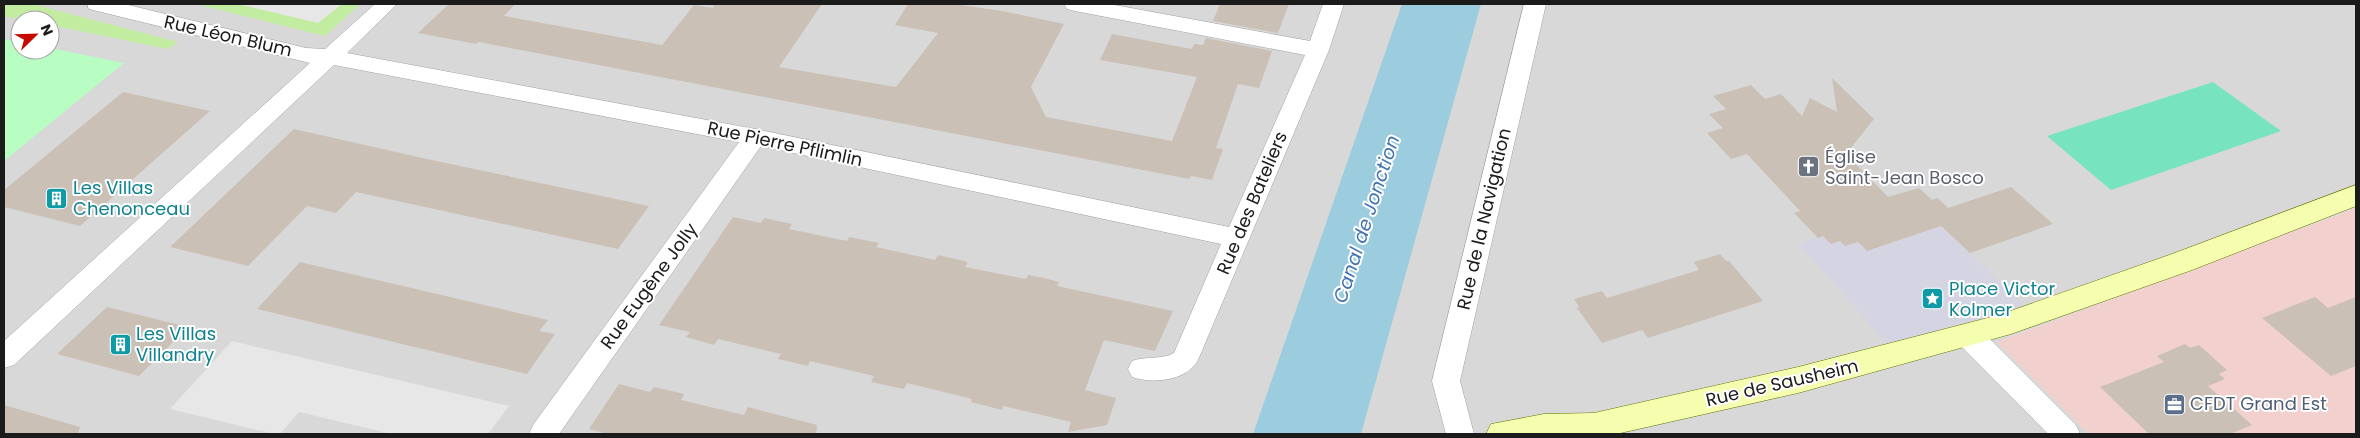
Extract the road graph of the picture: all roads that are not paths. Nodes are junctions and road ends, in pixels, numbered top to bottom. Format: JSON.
{"nodes":[{"id":1,"x":97,"y":4,"type":"edge"},
{"id":2,"x":387,"y":4,"type":"edge"},
{"id":3,"x":1075,"y":4,"type":"edge"},
{"id":4,"x":1333,"y":4,"type":"edge"},
{"id":5,"x":1535,"y":4,"type":"edge"},
{"id":6,"x":1318,"y":50,"type":"junction"},
{"id":7,"x":330,"y":57,"type":"junction"},
{"id":8,"x":754,"y":137,"type":"junction"},
{"id":9,"x":2356,"y":195,"type":"edge"},
{"id":10,"x":1237,"y":238,"type":"junction"},
{"id":11,"x":1968,"y":335,"type":"junction"},
{"id":12,"x":4,"y":357,"type":"edge"},
{"id":13,"x":1142,"y":369,"type":"dead end"},
{"id":14,"x":1587,"y":430,"type":"edge"},
{"id":15,"x":542,"y":434,"type":"edge"},
{"id":16,"x":1460,"y":434,"type":"edge"},
{"id":17,"x":1502,"y":434,"type":"edge"},
{"id":18,"x":2066,"y":434,"type":"edge"}],
"edges":[{"from":1,"to":7,"type":"street","name":"Rue Léon Blum"},
{"from":2,"to":7,"type":"street"},
{"from":3,"to":6,"type":"street"},
{"from":4,"to":6,"type":"street","name":"Rue des Bateliers"},
{"from":5,"to":16,"type":"street","name":"Rue de la Navigation"},
{"from":6,"to":10,"type":"street","name":"Rue des Bateliers"},
{"from":7,"to":8,"type":"street","name":"Rue Pierre Pflimlin"},
{"from":7,"to":12,"type":"street"},
{"from":8,"to":10,"type":"street","name":"Rue Pierre Pflimlin"},
{"from":8,"to":15,"type":"street","name":"Rue Eugène Jolly"},
{"from":9,"to":11,"type":"main road","name":"Rue de Sausheim"},
{"from":10,"to":13,"type":"street","name":"Rue des Bateliers"},
{"from":11,"to":14,"type":"main road","name":"Rue de Sausheim"},
{"from":11,"to":18,"type":"street"},
{"from":14,"to":17,"type":"main road","name":"Rue de Sausheim"}]}
